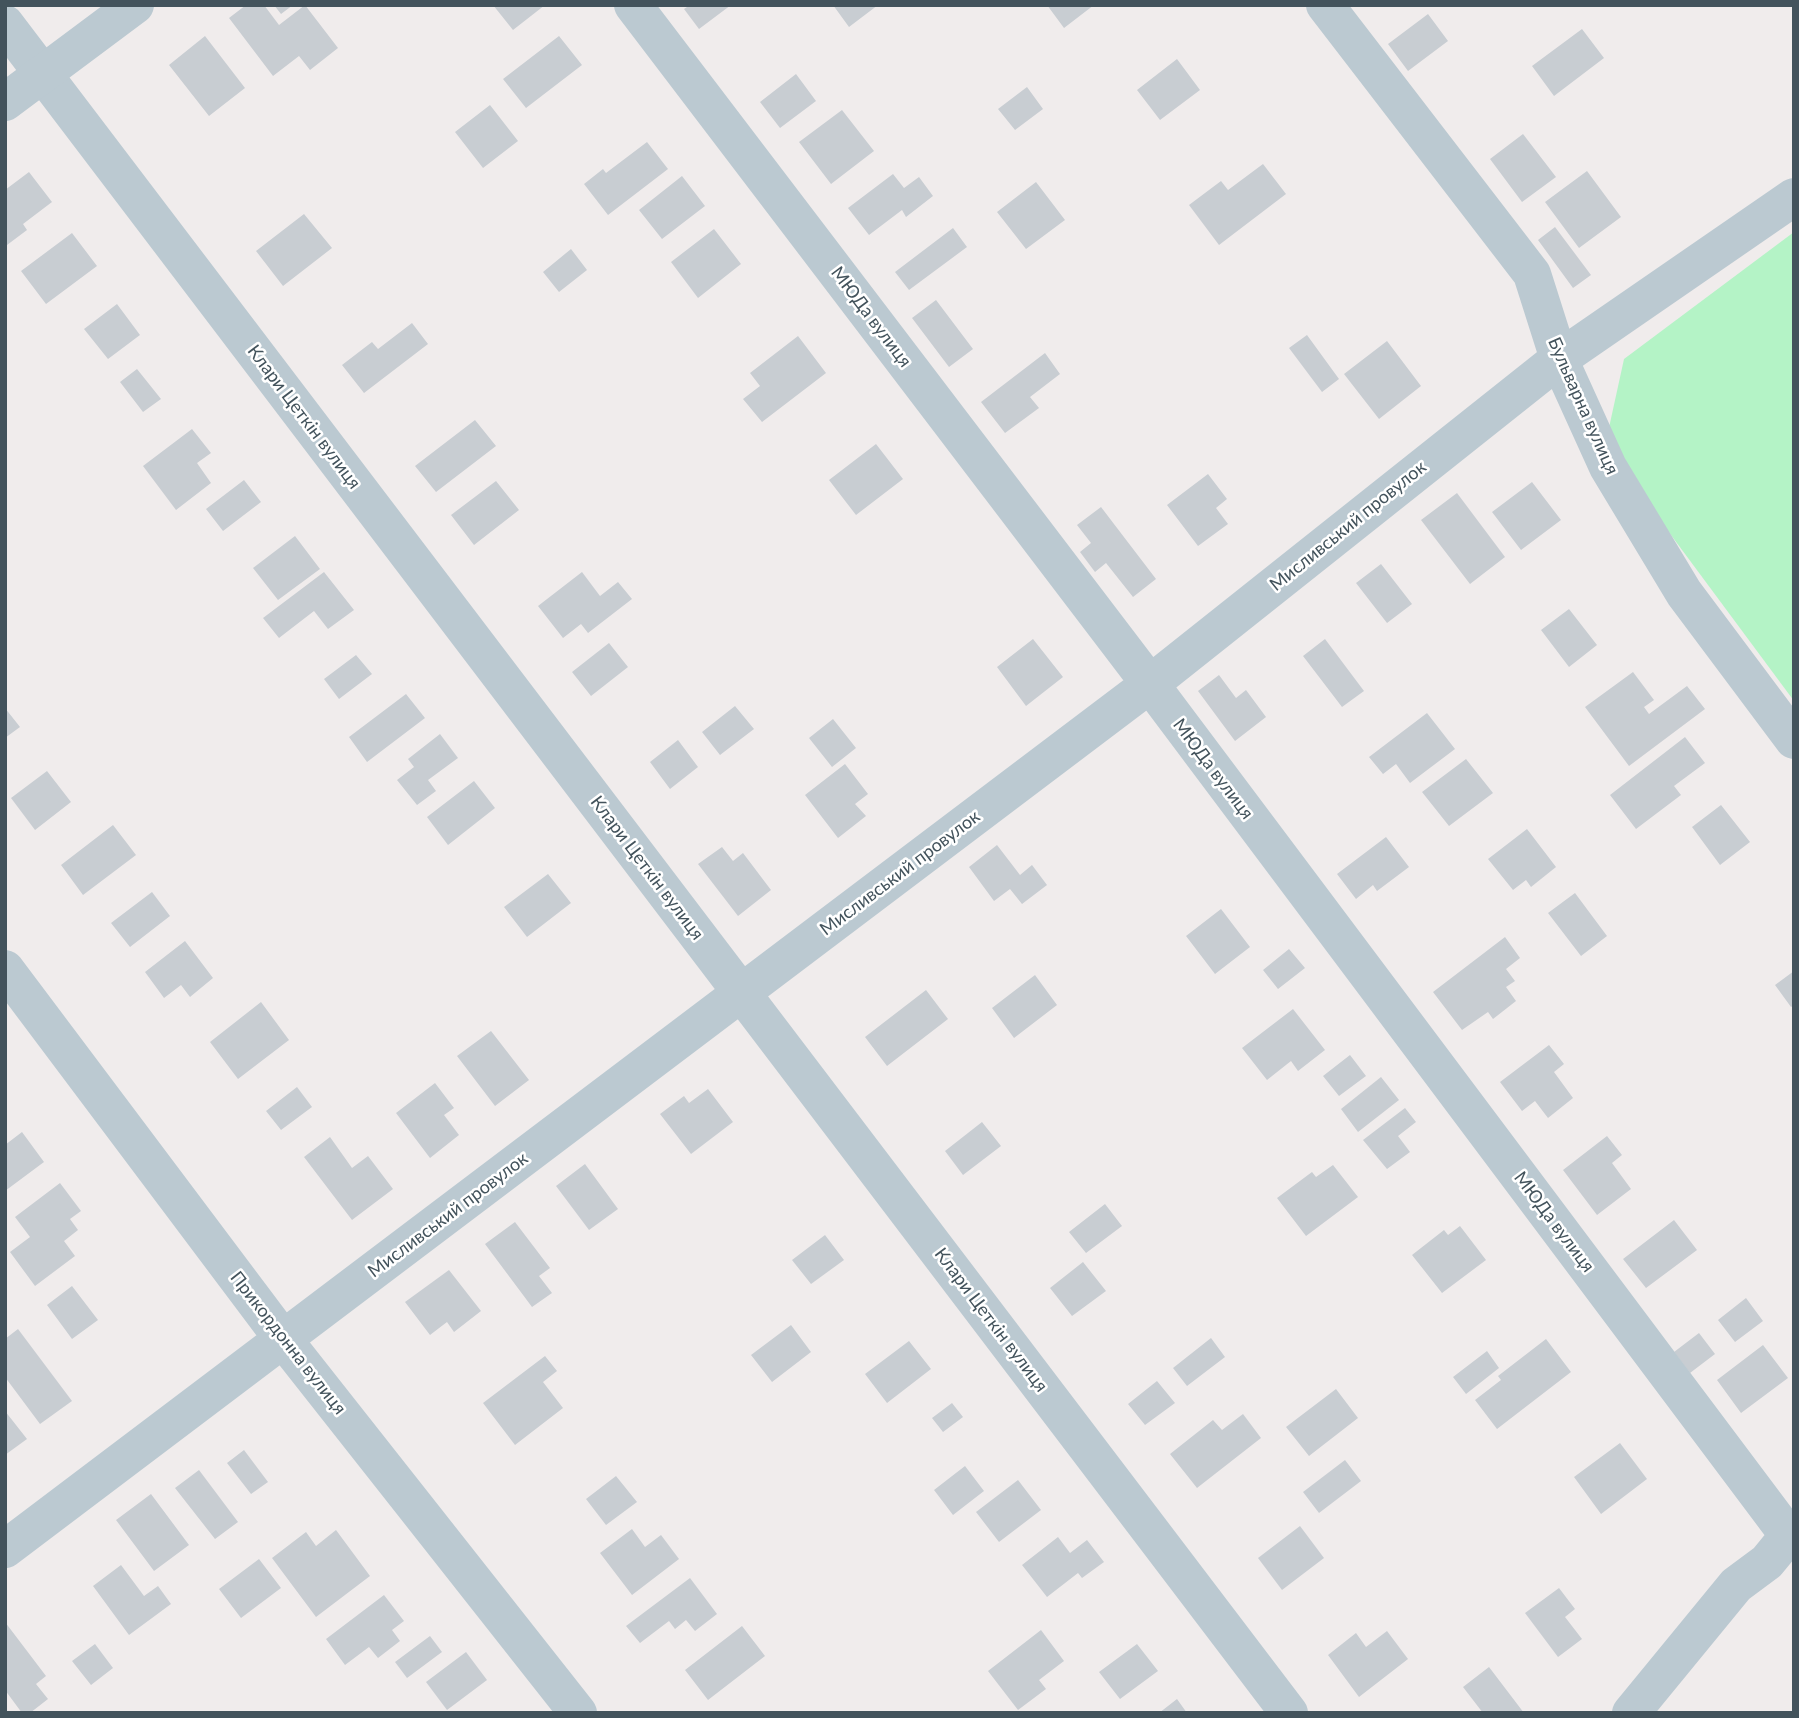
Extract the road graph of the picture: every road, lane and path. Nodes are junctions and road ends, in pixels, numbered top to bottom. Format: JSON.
{"nodes":[{"id":1,"x":135,"y":5,"type":"edge"},
{"id":2,"x":633,"y":5,"type":"edge"},
{"id":3,"x":1325,"y":5,"type":"edge"},
{"id":4,"x":5,"y":24,"type":"edge"},
{"id":5,"x":43,"y":74,"type":"junction"},
{"id":6,"x":5,"y":102,"type":"edge"},
{"id":7,"x":1794,"y":197,"type":"edge"},
{"id":8,"x":1559,"y":359,"type":"junction"},
{"id":9,"x":1150,"y":684,"type":"junction"},
{"id":10,"x":1794,"y":740,"type":"edge"},
{"id":11,"x":5,"y":969,"type":"edge"},
{"id":12,"x":742,"y":993,"type":"junction"},
{"id":13,"x":283,"y":1339,"type":"junction"},
{"id":14,"x":1792,"y":1532,"type":"edge"},
{"id":15,"x":5,"y":1549,"type":"edge"},
{"id":16,"x":578,"y":1713,"type":"edge"},
{"id":17,"x":1289,"y":1713,"type":"edge"},
{"id":18,"x":1631,"y":1713,"type":"edge"}],
"edges":[{"from":1,"to":5,"type":"street"},
{"from":2,"to":9,"type":"street","name":"МЮДа вулиця"},
{"from":3,"to":8,"type":"street","name":"Бульварна вулиця"},
{"from":4,"to":5,"type":"street","name":"Клари Цеткін вулиця"},
{"from":5,"to":6,"type":"street"},
{"from":5,"to":12,"type":"street","name":"Клари Цеткін вулиця"},
{"from":7,"to":8,"type":"street","name":"Мисливський провулок"},
{"from":8,"to":9,"type":"street","name":"Мисливський провулок"},
{"from":8,"to":10,"type":"street","name":"Бульварна вулиця"},
{"from":9,"to":12,"type":"street","name":"Мисливський провулок"},
{"from":9,"to":14,"type":"street","name":"МЮДа вулиця"},
{"from":11,"to":13,"type":"street","name":"Прикордонна вулиця"},
{"from":12,"to":13,"type":"street","name":"Мисливський провулок"},
{"from":12,"to":17,"type":"street","name":"Клари Цеткін вулиця"},
{"from":13,"to":15,"type":"street","name":"Мисливський провулок"},
{"from":13,"to":16,"type":"street","name":"Прикордонна вулиця"},
{"from":14,"to":18,"type":"street"}]}
